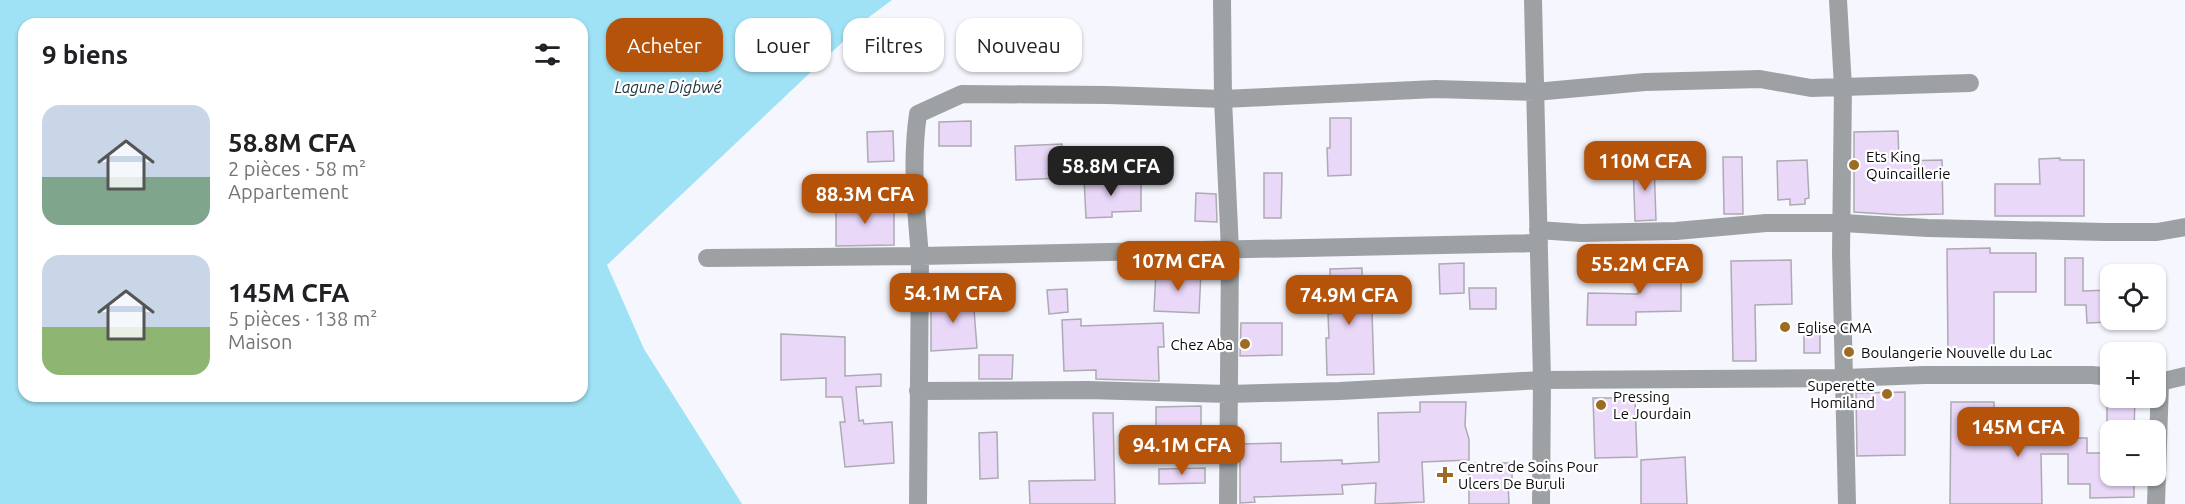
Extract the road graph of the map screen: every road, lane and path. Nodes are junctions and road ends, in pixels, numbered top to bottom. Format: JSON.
{"nodes":[{"id":1,"x":1222,"y":0,"type":"edge"},
{"id":2,"x":1533,"y":0,"type":"edge"},
{"id":3,"x":1838,"y":0,"type":"edge"},
{"id":4,"x":1970,"y":83,"type":"dead end"},
{"id":5,"x":1843,"y":87,"type":"junction"},
{"id":6,"x":1535,"y":92,"type":"junction"},
{"id":7,"x":1223,"y":99,"type":"junction"},
{"id":8,"x":1843,"y":223,"type":"junction"},
{"id":9,"x":2185,"y":227,"type":"edge"},
{"id":10,"x":1539,"y":236,"type":"junction"},
{"id":11,"x":1230,"y":250,"type":"junction"},
{"id":12,"x":920,"y":256,"type":"junction"},
{"id":13,"x":707,"y":258,"type":"dead end"},
{"id":14,"x":2100,"y":376,"type":"edge"},
{"id":15,"x":2185,"y":376,"type":"edge"},
{"id":16,"x":1845,"y":378,"type":"junction"},
{"id":17,"x":1542,"y":380,"type":"junction"},
{"id":18,"x":2166,"y":380,"type":"edge"},
{"id":19,"x":918,"y":391,"type":"junction"},
{"id":20,"x":1228,"y":394,"type":"junction"},
{"id":21,"x":2158,"y":408,"type":"edge"},
{"id":22,"x":918,"y":504,"type":"edge"},
{"id":23,"x":1228,"y":504,"type":"edge"},
{"id":24,"x":1541,"y":504,"type":"edge"},
{"id":25,"x":1847,"y":504,"type":"edge"},
{"id":26,"x":2156,"y":504,"type":"edge"}],
"edges":[{"from":1,"to":7,"type":"street"},
{"from":2,"to":6,"type":"street"},
{"from":3,"to":5,"type":"street"},
{"from":4,"to":5,"type":"street"},
{"from":5,"to":6,"type":"street"},
{"from":5,"to":8,"type":"street"},
{"from":6,"to":7,"type":"street"},
{"from":6,"to":10,"type":"street"},
{"from":7,"to":11,"type":"street"},
{"from":7,"to":12,"type":"street"},
{"from":8,"to":9,"type":"street"},
{"from":8,"to":10,"type":"street"},
{"from":8,"to":16,"type":"street"},
{"from":10,"to":11,"type":"street"},
{"from":10,"to":17,"type":"street"},
{"from":11,"to":12,"type":"street"},
{"from":11,"to":20,"type":"street"},
{"from":12,"to":13,"type":"street"},
{"from":12,"to":19,"type":"street"},
{"from":14,"to":16,"type":"street"},
{"from":15,"to":18,"type":"street"},
{"from":16,"to":17,"type":"street"},
{"from":16,"to":25,"type":"street"},
{"from":17,"to":20,"type":"street"},
{"from":17,"to":24,"type":"street"},
{"from":19,"to":20,"type":"street"},
{"from":19,"to":22,"type":"street"},
{"from":20,"to":23,"type":"street"},
{"from":21,"to":26,"type":"street"}]}
